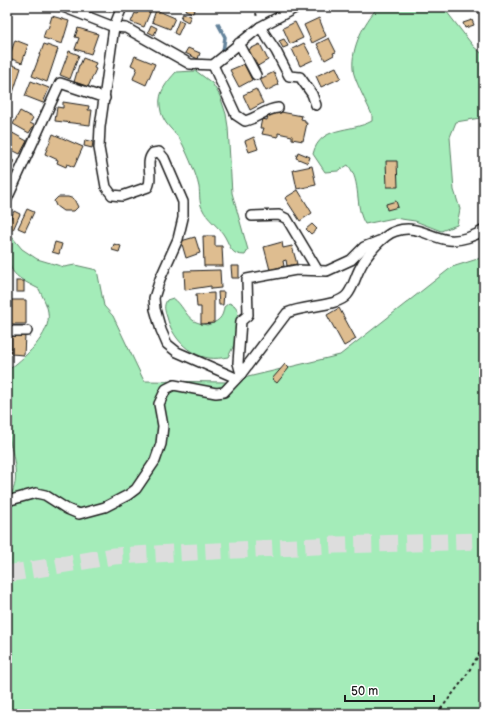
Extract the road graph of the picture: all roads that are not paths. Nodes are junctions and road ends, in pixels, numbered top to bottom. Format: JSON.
{"nodes":[{"id":1,"x":63,"y":7,"type":"edge"},
{"id":2,"x":122,"y":7,"type":"edge"},
{"id":3,"x":297,"y":7,"type":"edge"},
{"id":4,"x":114,"y":26,"type":"junction"},
{"id":5,"x":260,"y":27,"type":"junction"},
{"id":6,"x":238,"y":44,"type":"junction"},
{"id":7,"x":214,"y":66,"type":"junction"},
{"id":8,"x":256,"y":75,"type":"dead end"},
{"id":9,"x":105,"y":98,"type":"junction"},
{"id":10,"x":316,"y":105,"type":"dead end"},
{"id":11,"x":278,"y":108,"type":"dead end"},
{"id":12,"x":7,"y":199,"type":"edge"},
{"id":13,"x":252,"y":216,"type":"dead end"},
{"id":14,"x":484,"y":230,"type":"edge"},
{"id":15,"x":380,"y":241,"type":"junction"},
{"id":16,"x":318,"y":271,"type":"junction"},
{"id":17,"x":7,"y":331,"type":"edge"},
{"id":18,"x":27,"y":331,"type":"dead end"},
{"id":19,"x":239,"y":376,"type":"junction"},
{"id":20,"x":7,"y":501,"type":"edge"}],
"edges":[{"from":1,"to":4,"type":"street"},
{"from":2,"to":4,"type":"street"},
{"from":3,"to":5,"type":"street"},
{"from":4,"to":7,"type":"street"},
{"from":4,"to":9,"type":"street"},
{"from":5,"to":6,"type":"street"},
{"from":5,"to":10,"type":"street"},
{"from":6,"to":7,"type":"street"},
{"from":6,"to":8,"type":"street"},
{"from":7,"to":11,"type":"street"},
{"from":9,"to":12,"type":"street"},
{"from":9,"to":19,"type":"street"},
{"from":13,"to":16,"type":"street"},
{"from":14,"to":15,"type":"street"},
{"from":15,"to":16,"type":"street"},
{"from":15,"to":19,"type":"street"},
{"from":16,"to":19,"type":"street"},
{"from":17,"to":18,"type":"street"},
{"from":19,"to":20,"type":"street"}]}
